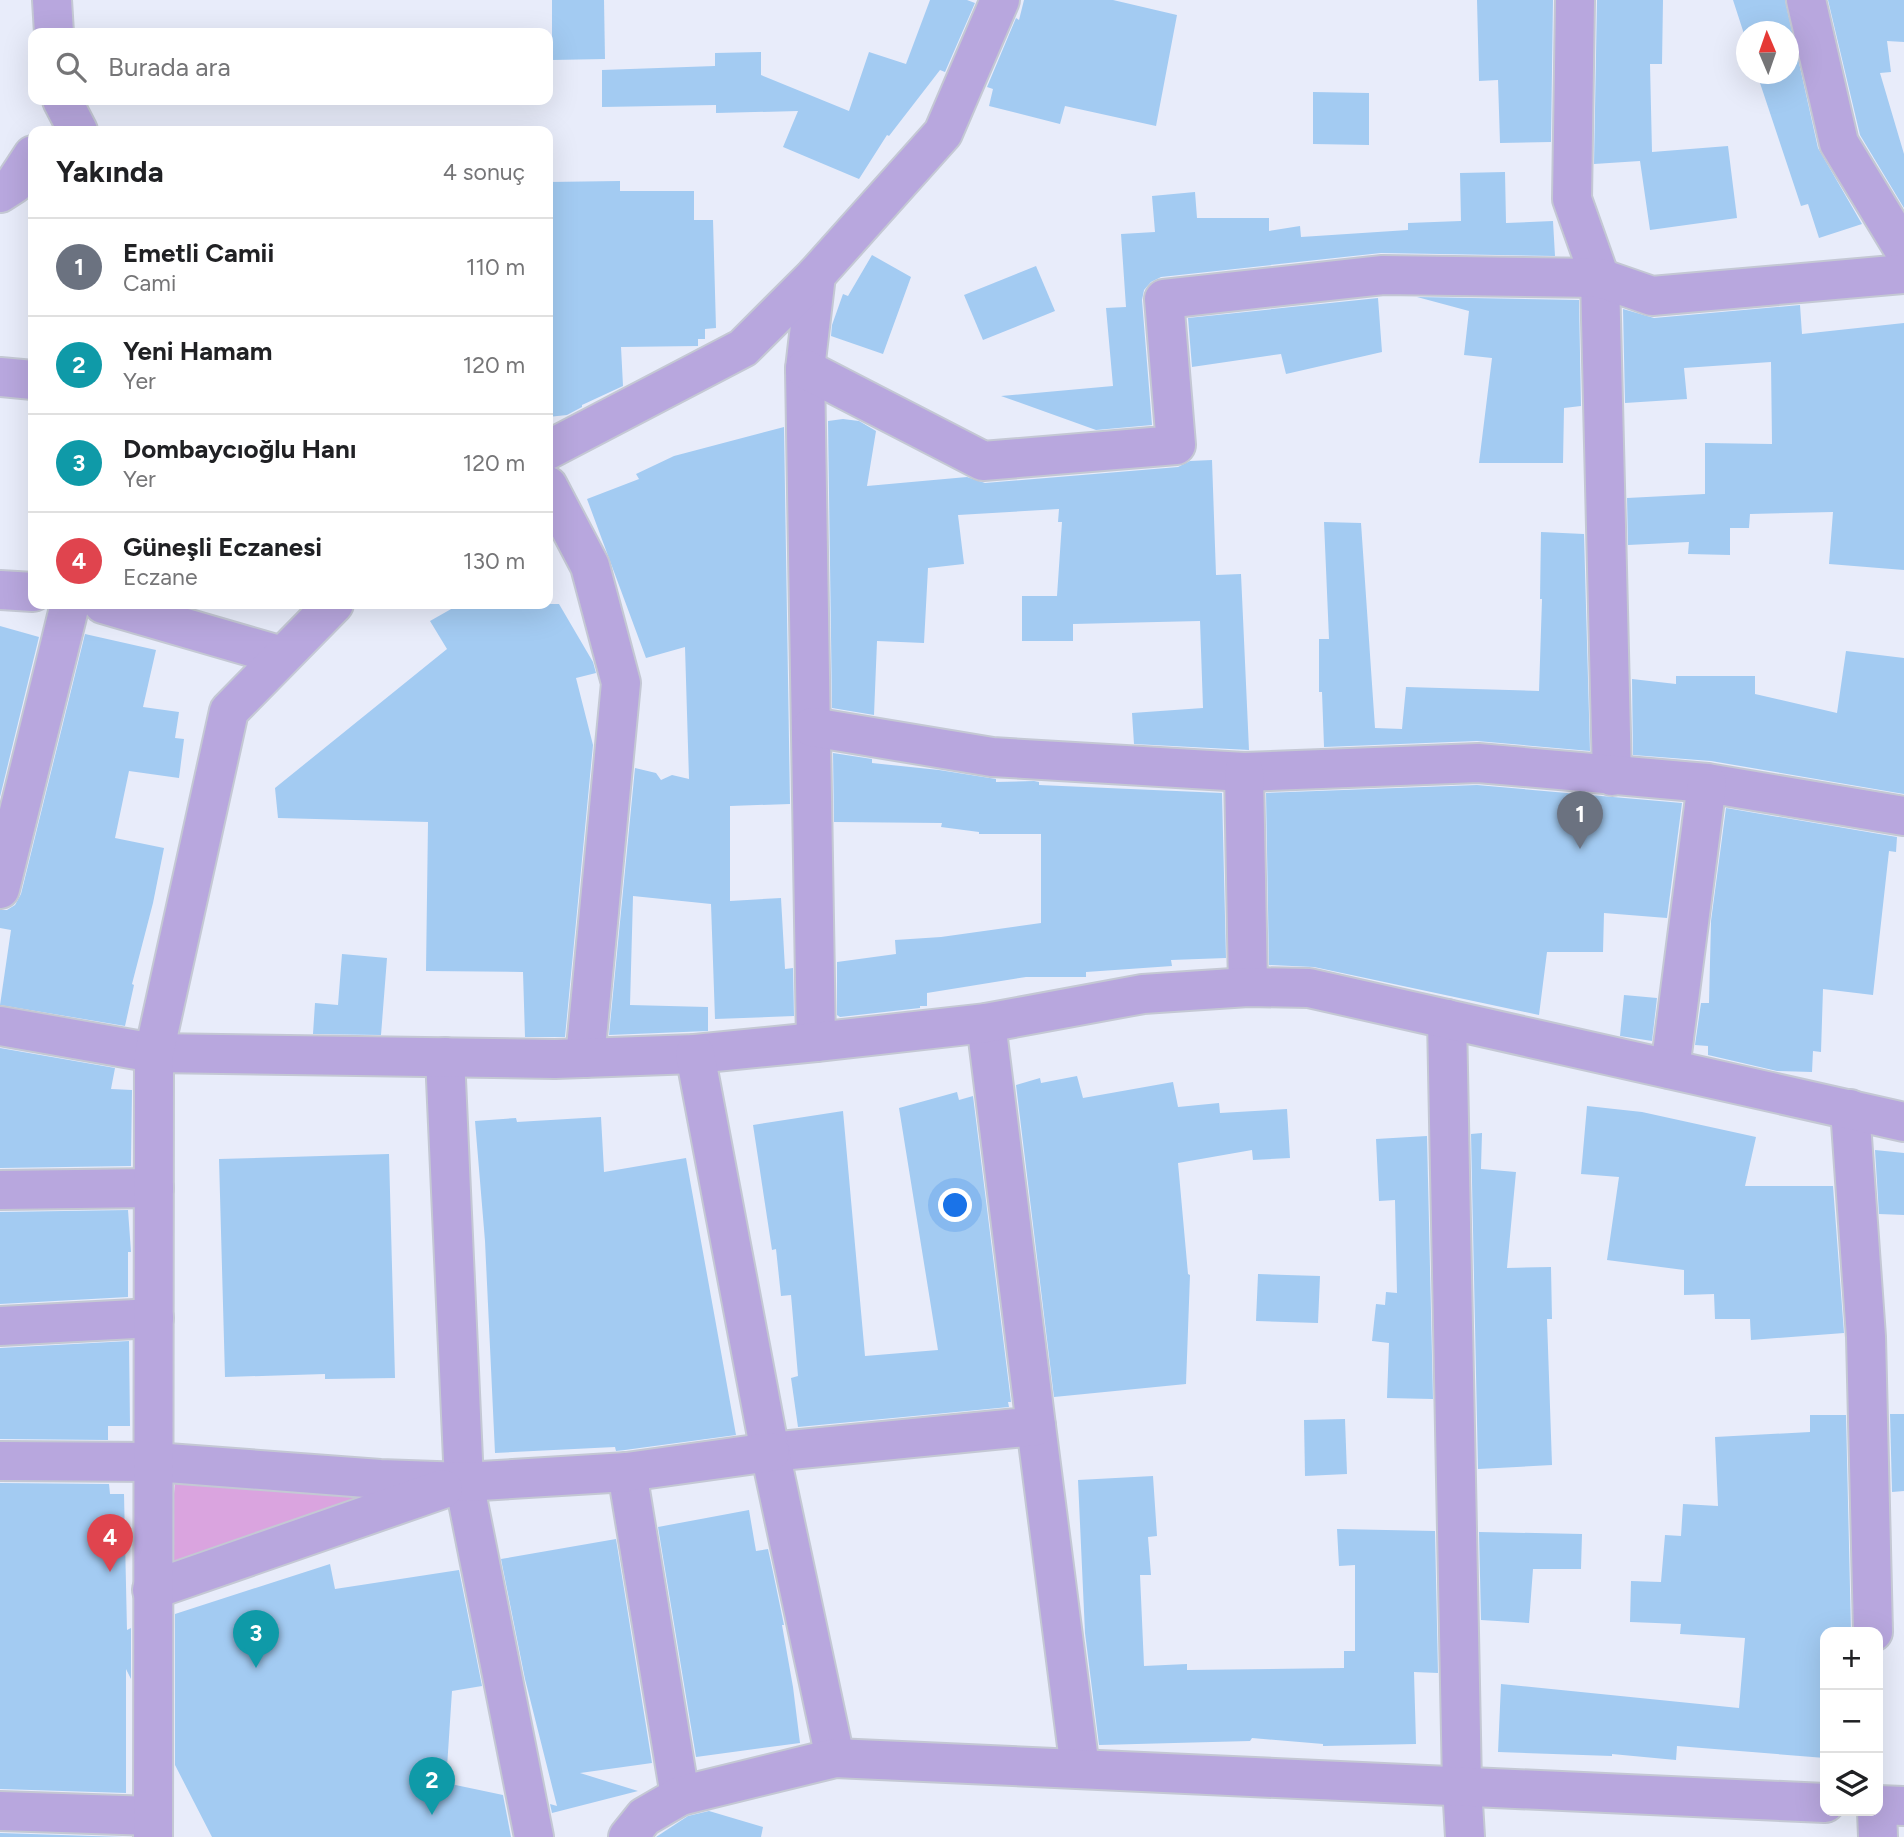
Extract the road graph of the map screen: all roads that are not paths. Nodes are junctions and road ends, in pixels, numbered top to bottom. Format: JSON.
{"nodes":[{"id":1,"x":52,"y":0,"type":"edge"},
{"id":2,"x":1000,"y":0,"type":"edge"},
{"id":3,"x":1575,"y":0,"type":"edge"},
{"id":4,"x":1806,"y":0,"type":"edge"},
{"id":5,"x":54,"y":28,"type":"edge"},
{"id":6,"x":28,"y":163,"type":"edge"},
{"id":7,"x":0,"y":193,"type":"edge"},
{"id":8,"x":1904,"y":250,"type":"edge"},
{"id":9,"x":1904,"y":274,"type":"edge"},
{"id":10,"x":816,"y":275,"type":"junction"},
{"id":11,"x":1600,"y":278,"type":"junction"},
{"id":12,"x":805,"y":369,"type":"junction"},
{"id":13,"x":0,"y":377,"type":"edge"},
{"id":14,"x":28,"y":380,"type":"edge"},
{"id":15,"x":553,"y":447,"type":"edge"},
{"id":16,"x":553,"y":496,"type":"edge"},
{"id":17,"x":0,"y":590,"type":"edge"},
{"id":18,"x":28,"y":592,"type":"edge"},
{"id":19,"x":69,"y":609,"type":"edge"},
{"id":20,"x":120,"y":609,"type":"edge"},
{"id":21,"x":329,"y":609,"type":"edge"},
{"id":22,"x":282,"y":656,"type":"junction"},
{"id":23,"x":812,"y":727,"type":"junction"},
{"id":24,"x":1244,"y":772,"type":"junction"},
{"id":25,"x":1612,"y":776,"type":"junction"},
{"id":26,"x":1707,"y":783,"type":"junction"},
{"id":27,"x":1904,"y":816,"type":"edge"},
{"id":28,"x":0,"y":889,"type":"edge"},
{"id":29,"x":1248,"y":987,"type":"junction"},
{"id":30,"x":1447,"y":1019,"type":"junction"},
{"id":31,"x":986,"y":1023,"type":"junction"},
{"id":32,"x":0,"y":1026,"type":"edge"},
{"id":33,"x":816,"y":1042,"type":"junction"},
{"id":34,"x":154,"y":1053,"type":"junction"},
{"id":35,"x":695,"y":1054,"type":"junction"},
{"id":36,"x":445,"y":1057,"type":"junction"},
{"id":37,"x":585,"y":1058,"type":"junction"},
{"id":38,"x":1670,"y":1069,"type":"junction"},
{"id":39,"x":1850,"y":1109,"type":"junction"},
{"id":40,"x":1904,"y":1122,"type":"edge"},
{"id":41,"x":154,"y":1188,"type":"junction"},
{"id":42,"x":0,"y":1190,"type":"edge"},
{"id":43,"x":154,"y":1318,"type":"junction"},
{"id":44,"x":0,"y":1326,"type":"edge"},
{"id":45,"x":1036,"y":1426,"type":"junction"},
{"id":46,"x":770,"y":1452,"type":"junction"},
{"id":47,"x":0,"y":1461,"type":"edge"},
{"id":48,"x":154,"y":1462,"type":"junction"},
{"id":49,"x":627,"y":1472,"type":"junction"},
{"id":50,"x":464,"y":1482,"type":"junction"},
{"id":51,"x":152,"y":1590,"type":"junction"},
{"id":52,"x":1872,"y":1627,"type":"edge"},
{"id":53,"x":835,"y":1758,"type":"junction"},
{"id":54,"x":1080,"y":1769,"type":"junction"},
{"id":55,"x":1462,"y":1786,"type":"junction"},
{"id":56,"x":680,"y":1796,"type":"junction"},
{"id":57,"x":1820,"y":1803,"type":"edge"},
{"id":58,"x":1883,"y":1805,"type":"edge"},
{"id":59,"x":1904,"y":1806,"type":"edge"},
{"id":60,"x":0,"y":1811,"type":"edge"},
{"id":61,"x":1877,"y":1816,"type":"edge"},
{"id":62,"x":162,"y":1830,"type":"edge"},
{"id":63,"x":534,"y":1837,"type":"edge"},
{"id":64,"x":628,"y":1837,"type":"edge"},
{"id":65,"x":1465,"y":1837,"type":"edge"},
{"id":66,"x":1878,"y":1837,"type":"edge"}],
"edges":[{"from":1,"to":5,"type":"street"},
{"from":2,"to":10,"type":"street"},
{"from":3,"to":11,"type":"street"},
{"from":4,"to":8,"type":"street"},
{"from":6,"to":7,"type":"street"},
{"from":9,"to":11,"type":"street"},
{"from":10,"to":12,"type":"street"},
{"from":10,"to":15,"type":"street"},
{"from":11,"to":12,"type":"street"},
{"from":11,"to":25,"type":"street"},
{"from":12,"to":23,"type":"street"},
{"from":13,"to":14,"type":"street"},
{"from":16,"to":37,"type":"street"},
{"from":17,"to":18,"type":"street"},
{"from":19,"to":28,"type":"street"},
{"from":20,"to":22,"type":"street"},
{"from":21,"to":22,"type":"street"},
{"from":22,"to":34,"type":"street"},
{"from":23,"to":24,"type":"street"},
{"from":23,"to":33,"type":"street"},
{"from":24,"to":25,"type":"street"},
{"from":24,"to":29,"type":"street"},
{"from":25,"to":26,"type":"street"},
{"from":26,"to":27,"type":"street"},
{"from":26,"to":38,"type":"street"},
{"from":29,"to":30,"type":"street"},
{"from":29,"to":31,"type":"street"},
{"from":30,"to":38,"type":"street"},
{"from":30,"to":55,"type":"street"},
{"from":31,"to":33,"type":"street"},
{"from":31,"to":45,"type":"street"},
{"from":32,"to":34,"type":"street"},
{"from":33,"to":35,"type":"street"},
{"from":34,"to":36,"type":"street"},
{"from":34,"to":41,"type":"street"},
{"from":35,"to":37,"type":"street"},
{"from":35,"to":46,"type":"street"},
{"from":36,"to":37,"type":"street"},
{"from":36,"to":50,"type":"street"},
{"from":38,"to":39,"type":"street"},
{"from":39,"to":40,"type":"street"},
{"from":39,"to":52,"type":"street"},
{"from":41,"to":42,"type":"street"},
{"from":41,"to":43,"type":"street"},
{"from":43,"to":44,"type":"street"},
{"from":43,"to":48,"type":"street"},
{"from":45,"to":46,"type":"street"},
{"from":45,"to":54,"type":"street"},
{"from":46,"to":49,"type":"street"},
{"from":46,"to":53,"type":"street"},
{"from":47,"to":48,"type":"street"},
{"from":48,"to":50,"type":"street"},
{"from":48,"to":51,"type":"street"},
{"from":49,"to":50,"type":"street"},
{"from":49,"to":56,"type":"street"},
{"from":50,"to":51,"type":"street"},
{"from":50,"to":63,"type":"street"},
{"from":51,"to":62,"type":"street"},
{"from":53,"to":54,"type":"street"},
{"from":53,"to":56,"type":"street"},
{"from":54,"to":55,"type":"street"},
{"from":55,"to":57,"type":"street"},
{"from":55,"to":65,"type":"street"},
{"from":56,"to":64,"type":"street"},
{"from":58,"to":59,"type":"street"},
{"from":60,"to":62,"type":"street"},
{"from":61,"to":66,"type":"street"}]}
